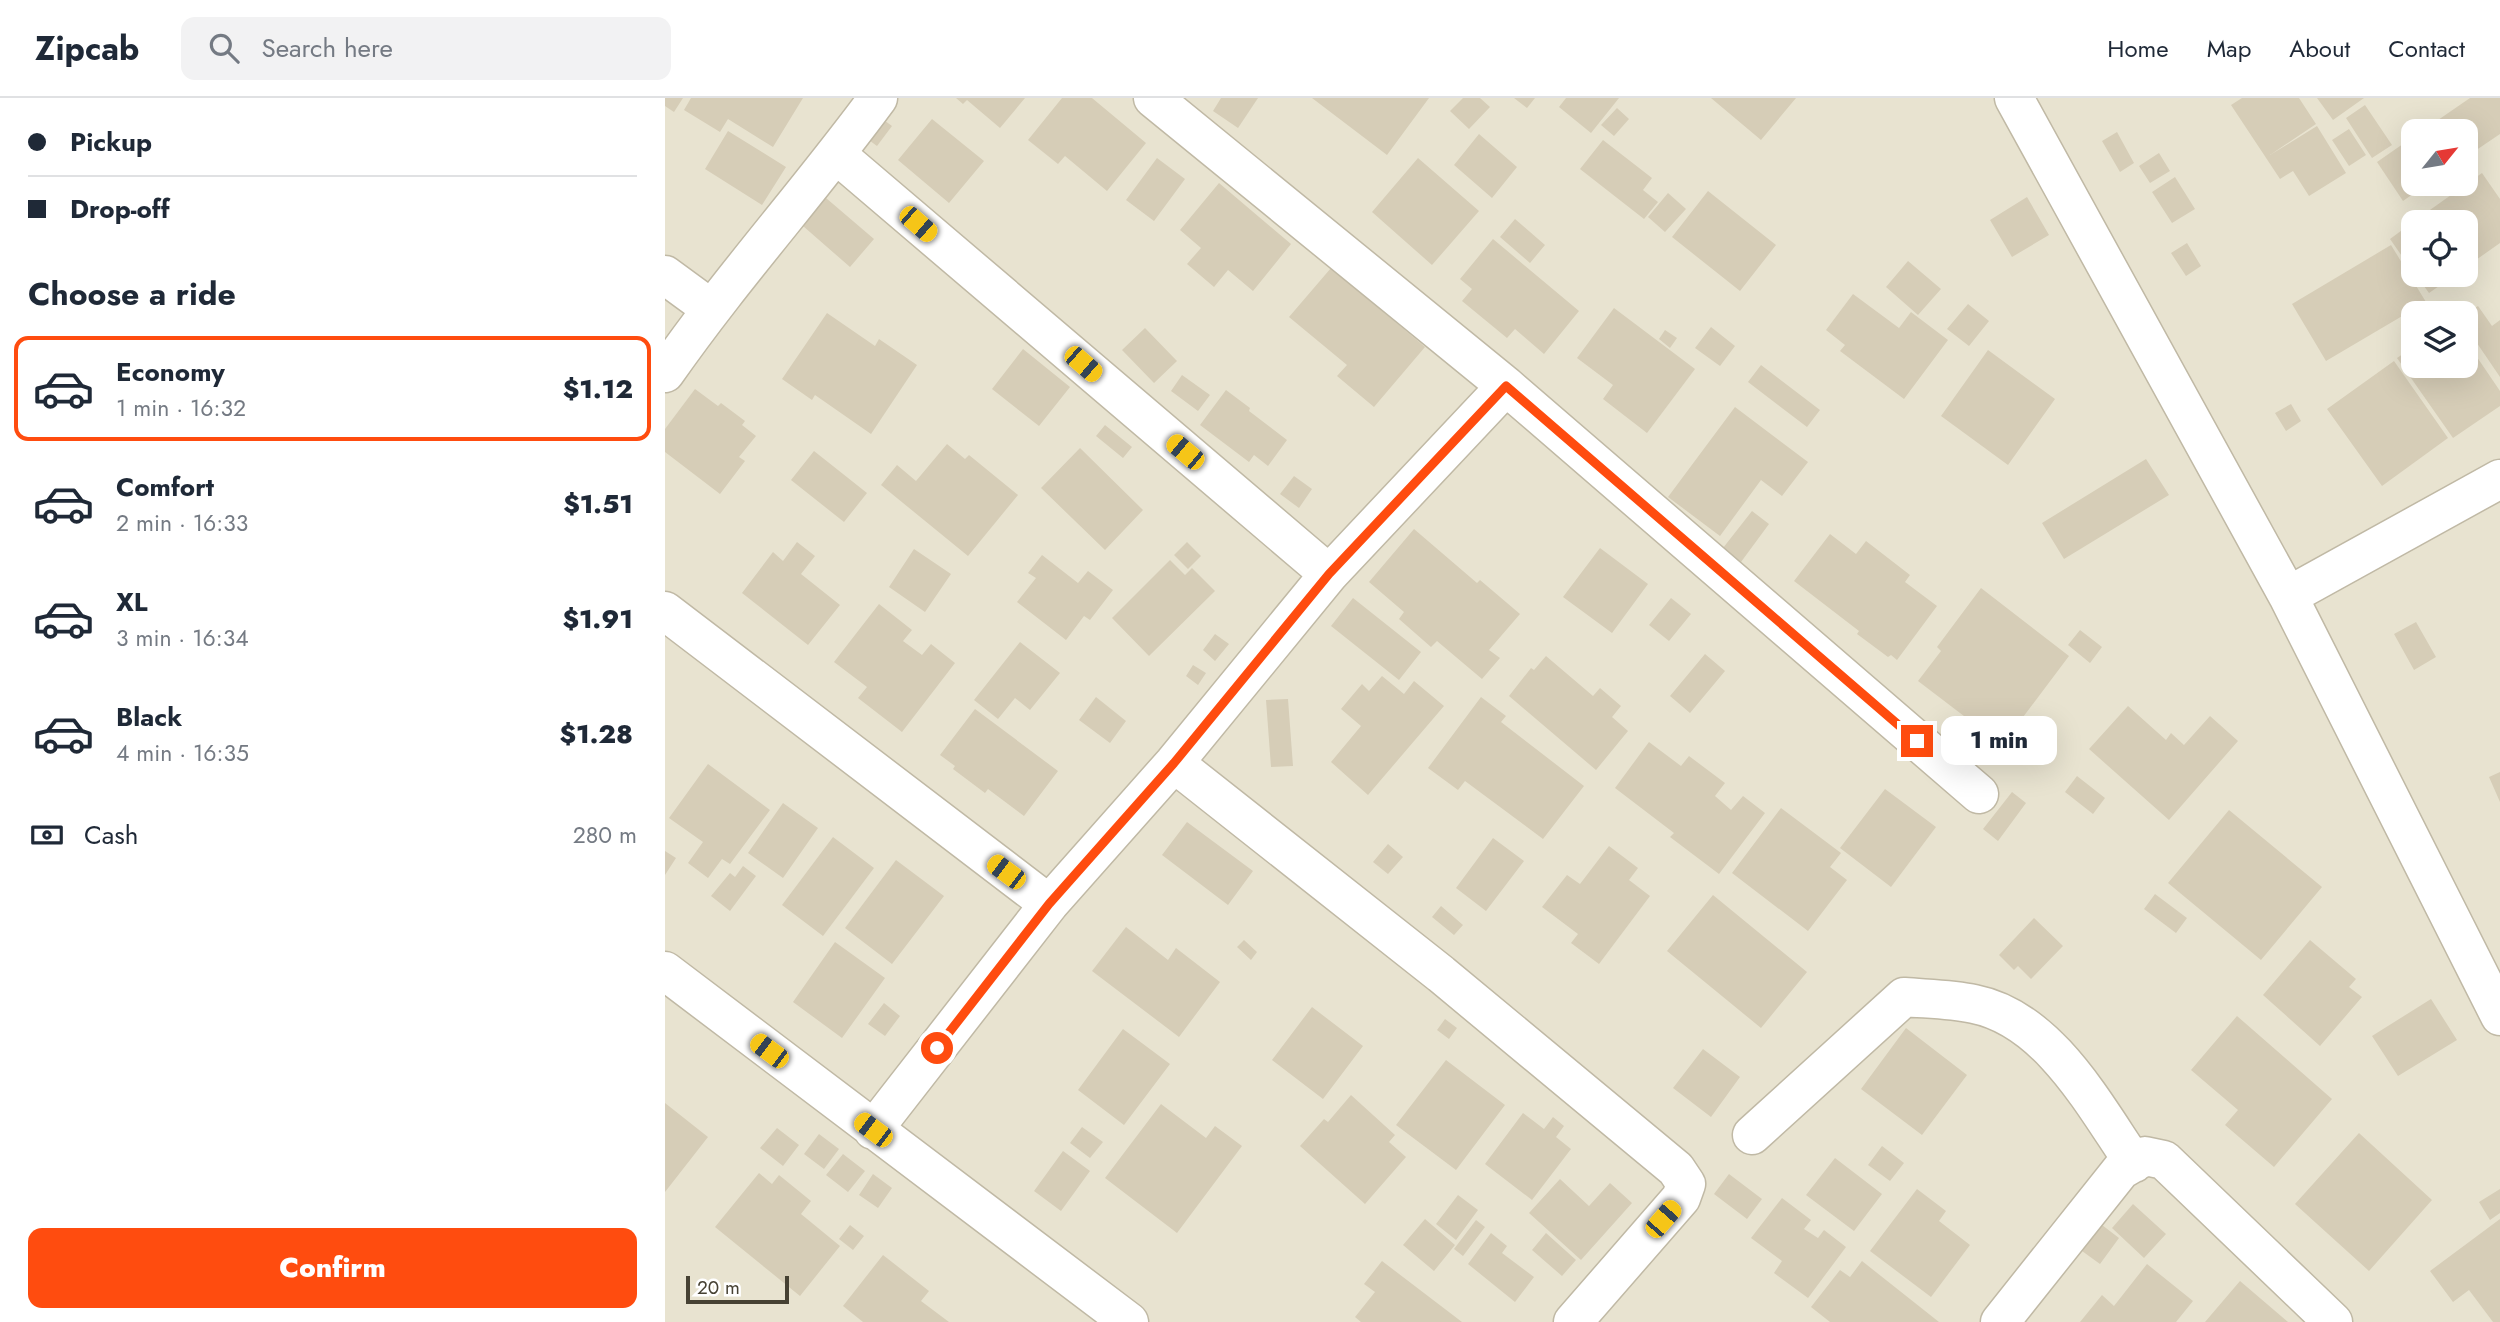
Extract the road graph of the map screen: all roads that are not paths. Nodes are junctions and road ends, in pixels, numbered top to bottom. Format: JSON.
{"nodes":[{"id":1,"x":878,"y":98,"type":"edge"},
{"id":2,"x":1153,"y":98,"type":"edge"},
{"id":3,"x":2030,"y":105,"type":"edge"},
{"id":4,"x":837,"y":154,"type":"junction"},
{"id":5,"x":665,"y":275,"type":"edge"},
{"id":6,"x":710,"y":308,"type":"junction"},
{"id":7,"x":665,"y":373,"type":"edge"},
{"id":8,"x":1506,"y":386,"type":"junction"},
{"id":9,"x":2500,"y":479,"type":"edge"},
{"id":10,"x":1329,"y":574,"type":"junction"},
{"id":11,"x":2288,"y":596,"type":"junction"},
{"id":12,"x":665,"y":611,"type":"edge"},
{"id":13,"x":1174,"y":763,"type":"junction"},
{"id":14,"x":1979,"y":794,"type":"dead end"},
{"id":15,"x":1049,"y":904,"type":"junction"},
{"id":16,"x":665,"y":971,"type":"edge"},
{"id":17,"x":2500,"y":1016,"type":"edge"},
{"id":18,"x":873,"y":1130,"type":"junction"},
{"id":19,"x":1752,"y":1135,"type":"dead end"},
{"id":20,"x":2134,"y":1163,"type":"junction"},
{"id":21,"x":1592,"y":1316,"type":"edge"},
{"id":22,"x":1129,"y":1322,"type":"edge"},
{"id":23,"x":2000,"y":1322,"type":"edge"},
{"id":24,"x":2333,"y":1322,"type":"edge"}],
"edges":[{"from":1,"to":4,"type":"street"},
{"from":2,"to":8,"type":"street"},
{"from":3,"to":11,"type":"street"},
{"from":4,"to":6,"type":"street"},
{"from":4,"to":10,"type":"street"},
{"from":5,"to":6,"type":"street"},
{"from":6,"to":7,"type":"street"},
{"from":8,"to":10,"type":"street"},
{"from":8,"to":14,"type":"street"},
{"from":9,"to":11,"type":"street"},
{"from":10,"to":13,"type":"street"},
{"from":11,"to":17,"type":"street"},
{"from":12,"to":15,"type":"street"},
{"from":13,"to":15,"type":"street"},
{"from":13,"to":21,"type":"street"},
{"from":15,"to":18,"type":"street"},
{"from":16,"to":18,"type":"street"},
{"from":18,"to":22,"type":"street"},
{"from":19,"to":20,"type":"street"},
{"from":20,"to":23,"type":"street"},
{"from":20,"to":24,"type":"street"}]}
